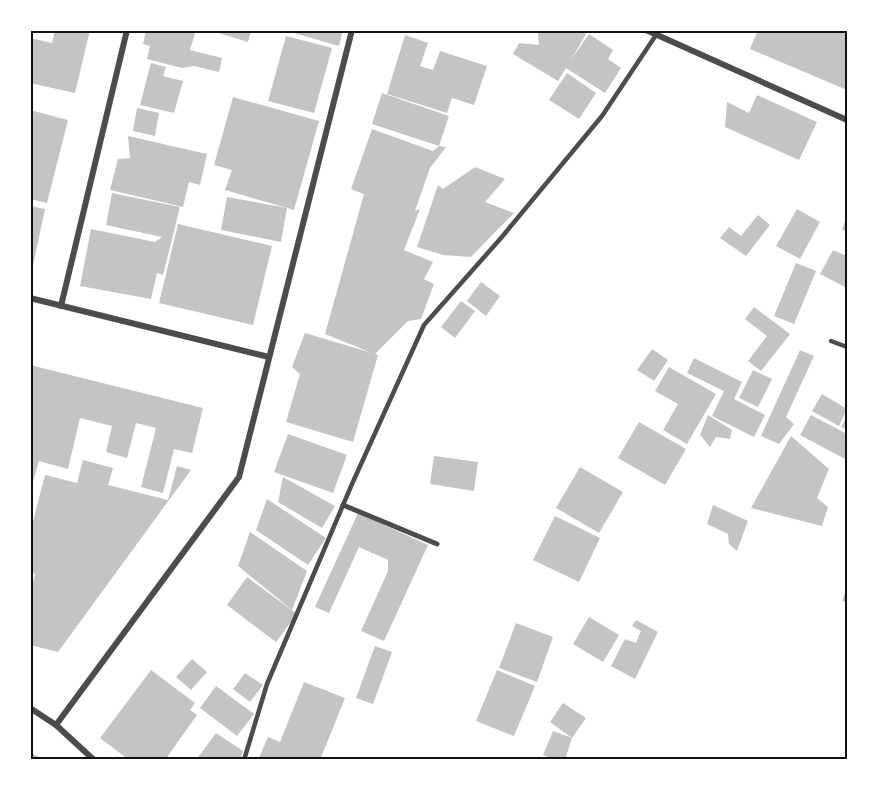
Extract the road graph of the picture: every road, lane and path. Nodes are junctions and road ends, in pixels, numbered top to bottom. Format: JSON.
{"nodes":[{"id":1,"x":127,"y":30,"type":"edge"},
{"id":2,"x":352,"y":30,"type":"edge"},
{"id":3,"x":646,"y":30,"type":"edge"},
{"id":4,"x":656,"y":34,"type":"junction"},
{"id":5,"x":847,"y":120,"type":"edge"},
{"id":6,"x":30,"y":298,"type":"edge"},
{"id":7,"x":62,"y":306,"type":"junction"},
{"id":8,"x":831,"y":340,"type":"dead end"},
{"id":9,"x":847,"y":347,"type":"edge"},
{"id":10,"x":269,"y":357,"type":"junction"},
{"id":11,"x":343,"y":505,"type":"junction"},
{"id":12,"x":437,"y":544,"type":"dead end"},
{"id":13,"x":30,"y":708,"type":"edge"},
{"id":14,"x":56,"y":725,"type":"junction"},
{"id":15,"x":94,"y":760,"type":"edge"},
{"id":16,"x":244,"y":760,"type":"edge"}],
"edges":[{"from":1,"to":7,"type":"street"},
{"from":2,"to":10,"type":"street"},
{"from":3,"to":4,"type":"street"},
{"from":4,"to":5,"type":"street"},
{"from":4,"to":11,"type":"lane"},
{"from":6,"to":7,"type":"street"},
{"from":7,"to":10,"type":"street"},
{"from":8,"to":9,"type":"lane"},
{"from":10,"to":14,"type":"street"},
{"from":11,"to":12,"type":"street"},
{"from":11,"to":16,"type":"lane"},
{"from":13,"to":14,"type":"street"},
{"from":14,"to":15,"type":"street"}]}
